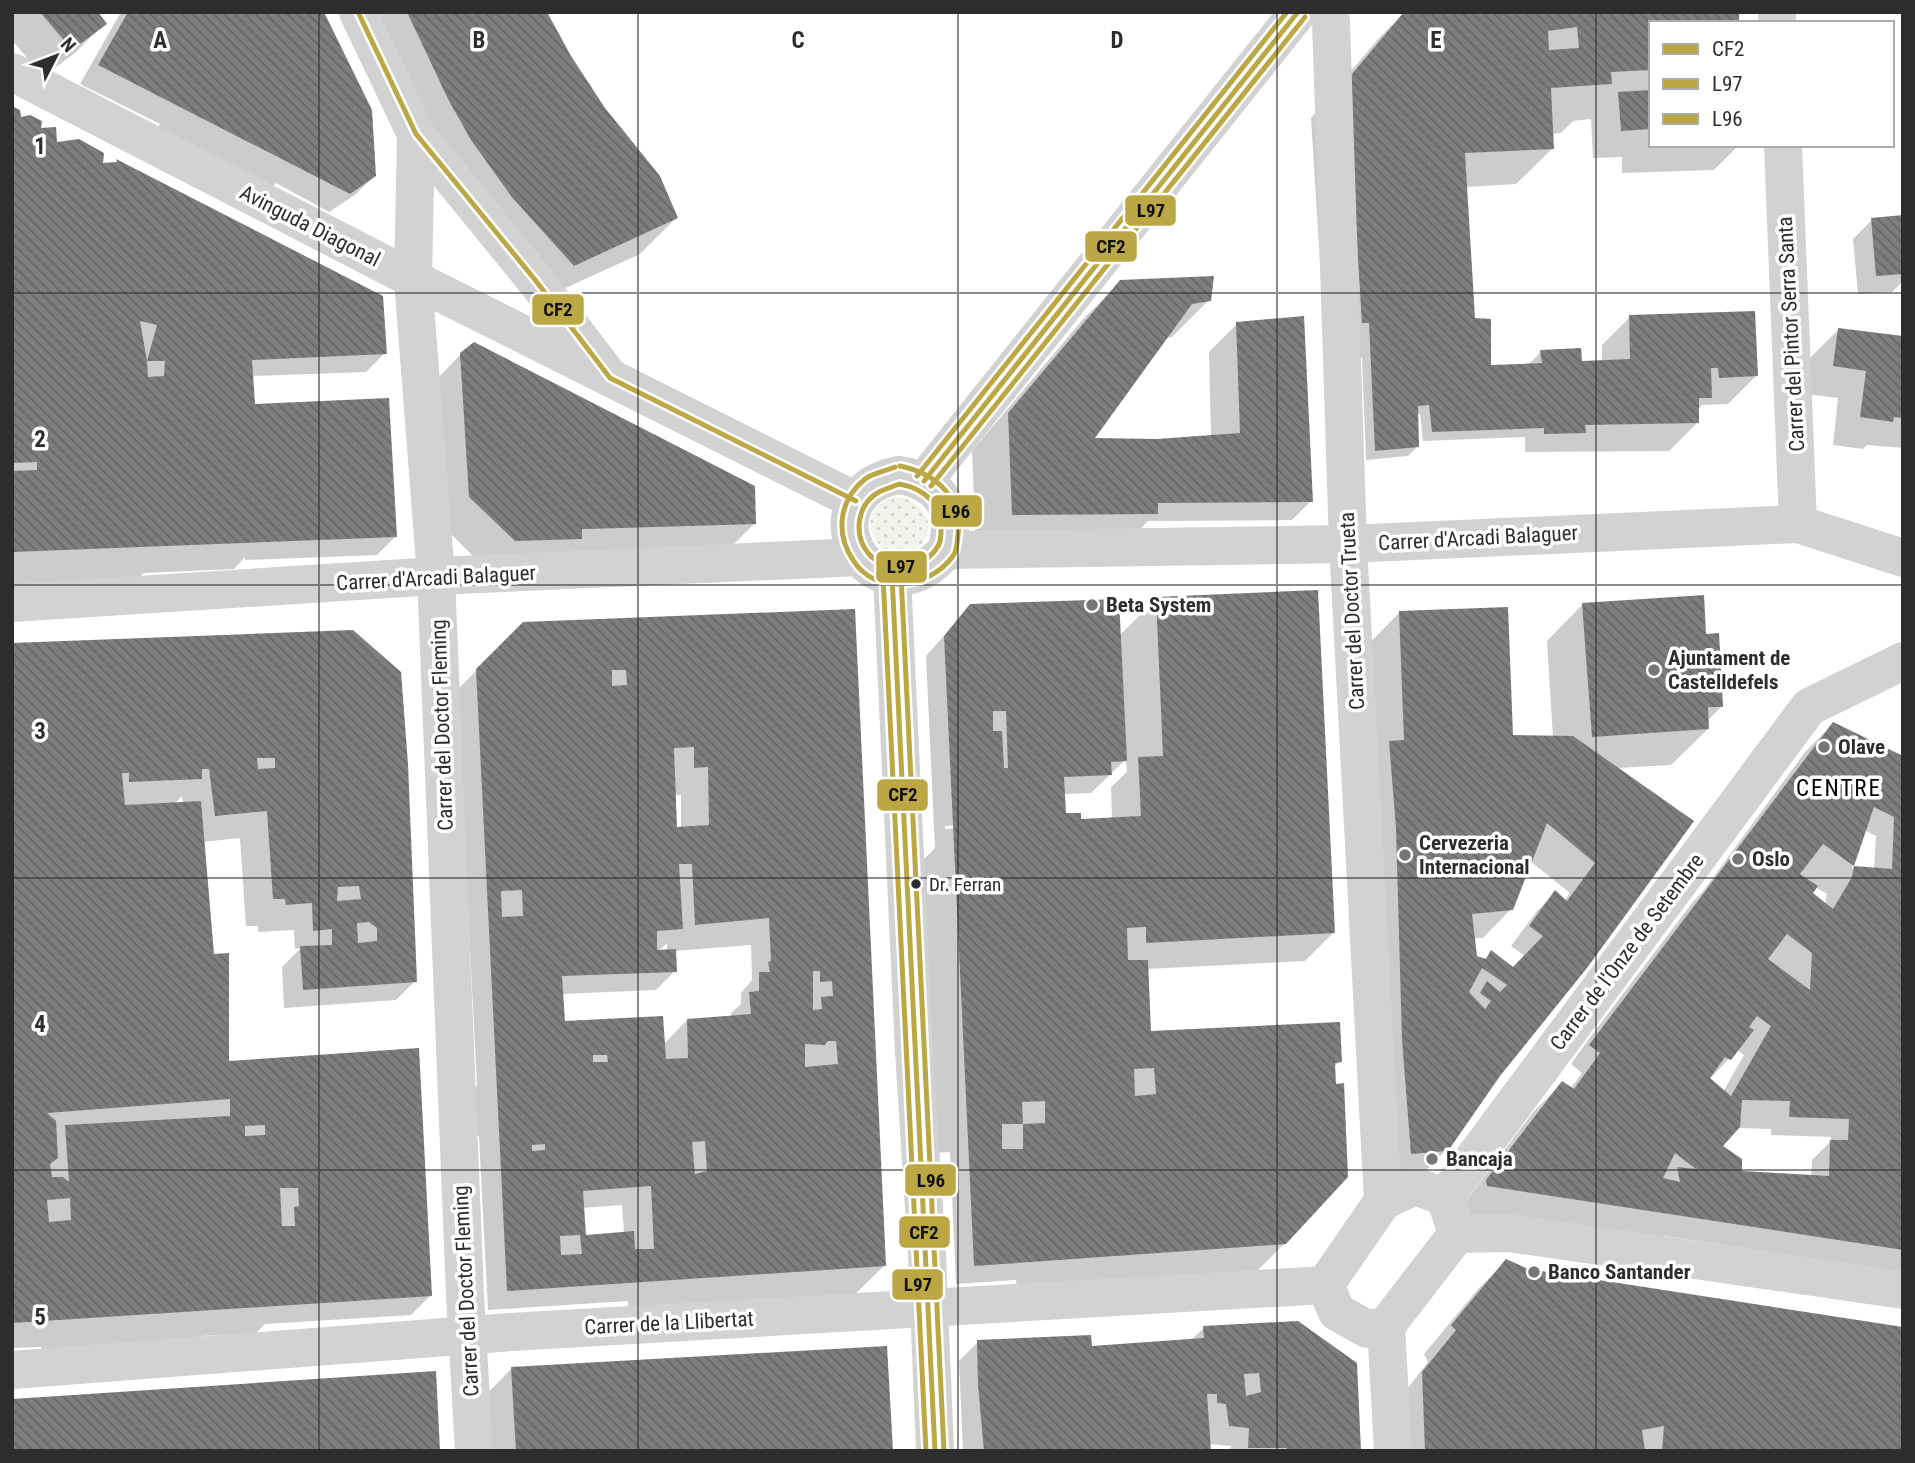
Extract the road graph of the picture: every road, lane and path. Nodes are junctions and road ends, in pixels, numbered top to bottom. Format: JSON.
{"nodes":[{"id":1,"x":358,"y":12,"type":"edge"},
{"id":2,"x":1320,"y":14,"type":"edge"},
{"id":3,"x":12,"y":72,"type":"edge"},
{"id":4,"x":416,"y":134,"type":"junction"},
{"id":5,"x":1783,"y":147,"type":"edge"},
{"id":6,"x":413,"y":279,"type":"junction"},
{"id":7,"x":610,"y":378,"type":"junction"},
{"id":8,"x":924,"y":481,"type":"junction"},
{"id":9,"x":856,"y":501,"type":"junction"},
{"id":10,"x":1798,"y":524,"type":"junction"},
{"id":11,"x":1348,"y":544,"type":"junction"},
{"id":12,"x":947,"y":550,"type":"junction"},
{"id":13,"x":1903,"y":558,"type":"edge"},
{"id":14,"x":876,"y":567,"type":"junction"},
{"id":15,"x":436,"y":576,"type":"junction"},
{"id":16,"x":12,"y":603,"type":"edge"},
{"id":17,"x":1903,"y":661,"type":"edge"},
{"id":18,"x":1445,"y":1197,"type":"junction"},
{"id":19,"x":1383,"y":1201,"type":"junction"},
{"id":20,"x":1457,"y":1234,"type":"junction"},
{"id":21,"x":1325,"y":1284,"type":"junction"},
{"id":22,"x":1903,"y":1290,"type":"edge"},
{"id":23,"x":929,"y":1309,"type":"junction"},
{"id":24,"x":1386,"y":1326,"type":"junction"},
{"id":25,"x":467,"y":1335,"type":"junction"},
{"id":26,"x":12,"y":1370,"type":"edge"},
{"id":27,"x":474,"y":1451,"type":"edge"},
{"id":28,"x":935,"y":1451,"type":"edge"},
{"id":29,"x":1393,"y":1451,"type":"edge"}],
"edges":[{"from":1,"to":4,"type":"street","name":"Carrer del Doctor Fleming"},
{"from":2,"to":8,"type":"street"},
{"from":2,"to":11,"type":"street","name":"Carrer del Doctor Trueta"},
{"from":3,"to":6,"type":"street","name":"Avinguda Diagonal"},
{"from":4,"to":6,"type":"street","name":"Carrer del Doctor Fleming"},
{"from":4,"to":7,"type":"street","name":"Avinguda Diagonal"},
{"from":5,"to":10,"type":"street","name":"Carrer del Pintor Serra Santa"},
{"from":6,"to":7,"type":"street","name":"Avinguda Diagonal"},
{"from":6,"to":15,"type":"street","name":"Carrer del Doctor Fleming"},
{"from":7,"to":9,"type":"street","name":"Avinguda Diagonal"},
{"from":8,"to":9,"type":"street"},
{"from":8,"to":12,"type":"street"},
{"from":9,"to":14,"type":"street"},
{"from":10,"to":11,"type":"street","name":"Carrer d'Arcadi Balaguer"},
{"from":10,"to":13,"type":"street"},
{"from":11,"to":12,"type":"street","name":"Carrer d'Arcadi Balaguer"},
{"from":11,"to":19,"type":"street","name":"Carrer del Doctor Trueta"},
{"from":12,"to":14,"type":"street"},
{"from":14,"to":15,"type":"street","name":"Carrer d'Arcadi Balaguer"},
{"from":14,"to":23,"type":"street"},
{"from":15,"to":16,"type":"street","name":"Carrer d'Arcadi Balaguer"},
{"from":15,"to":25,"type":"street","name":"Carrer del Doctor Fleming"},
{"from":17,"to":18,"type":"street","name":"Carrer de l'Onze de Setembre"},
{"from":18,"to":19,"type":"street"},
{"from":18,"to":20,"type":"street"},
{"from":19,"to":21,"type":"street"},
{"from":20,"to":22,"type":"street"},
{"from":20,"to":24,"type":"street"},
{"from":21,"to":23,"type":"street","name":"Carrer de la Llibertat"},
{"from":21,"to":24,"type":"street"},
{"from":23,"to":25,"type":"street","name":"Carrer de la Llibertat"},
{"from":23,"to":28,"type":"street"},
{"from":24,"to":29,"type":"street"},
{"from":25,"to":26,"type":"street","name":"Carrer de la Llibertat"},
{"from":25,"to":27,"type":"street","name":"Carrer del Doctor Fleming"}]}
